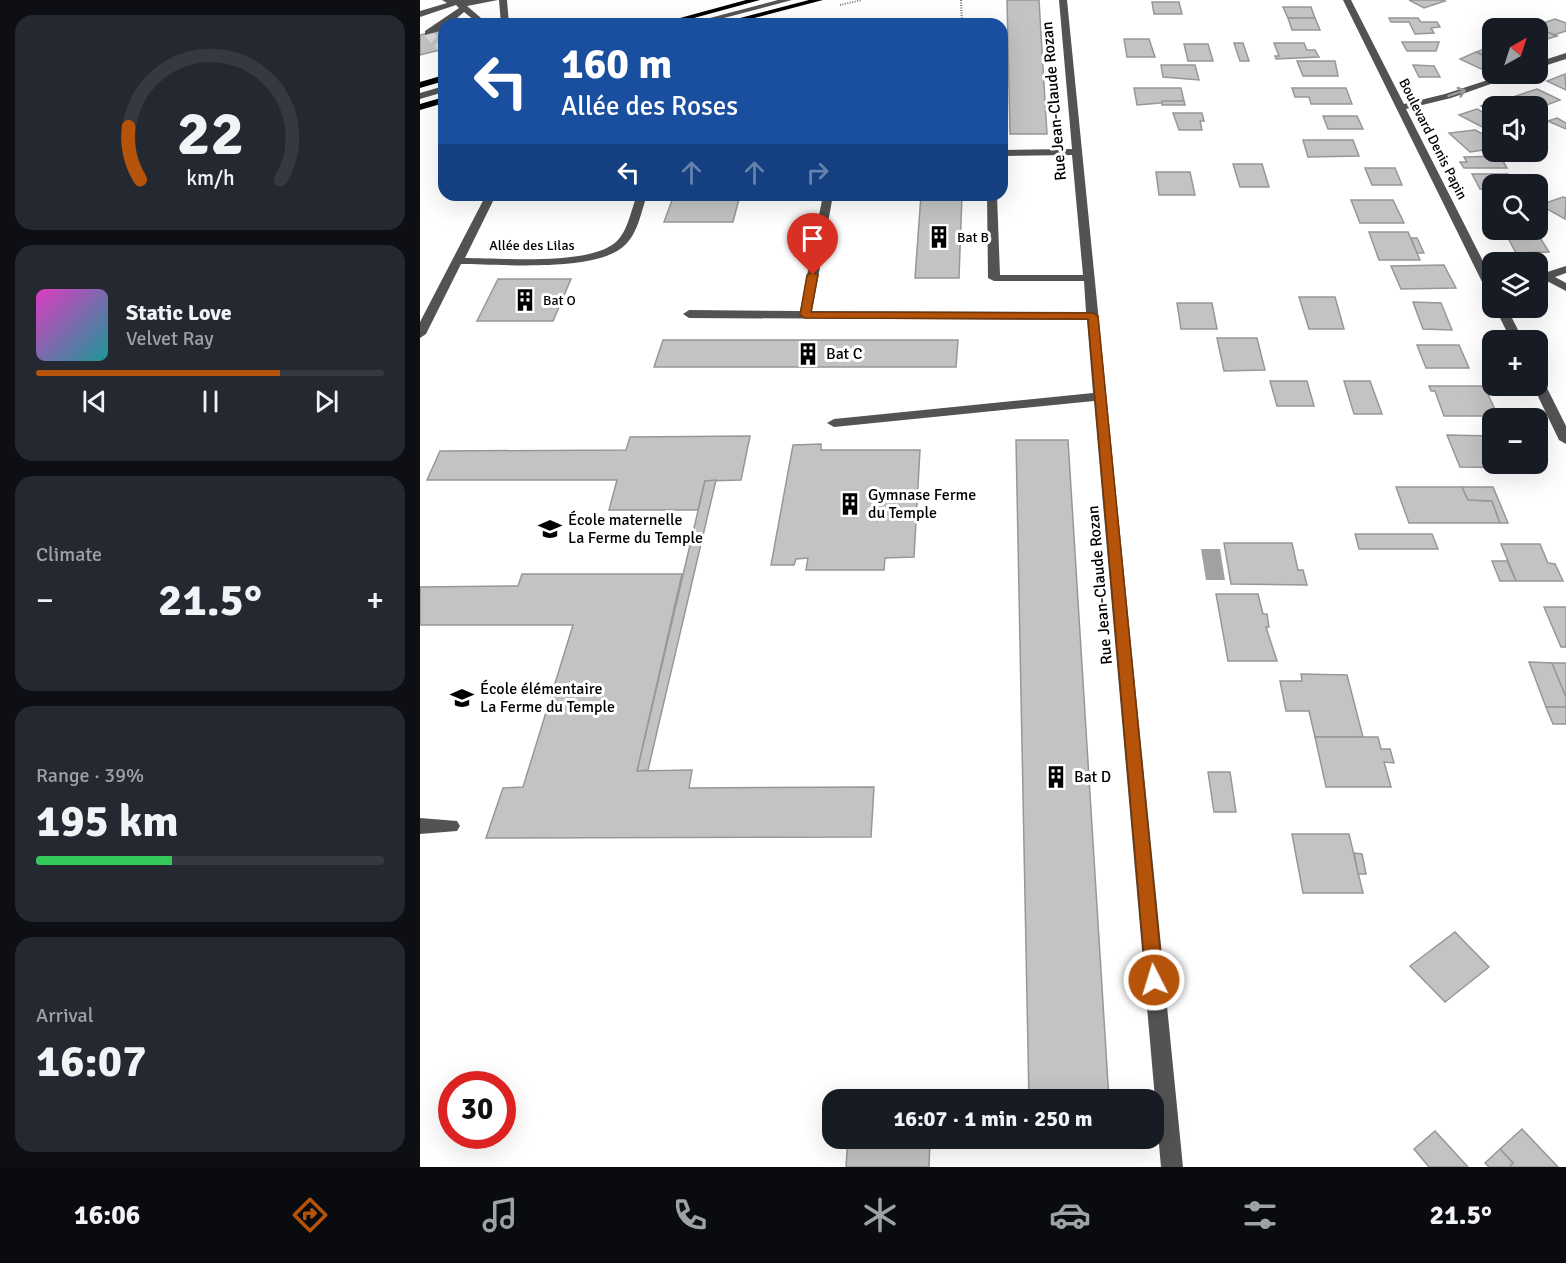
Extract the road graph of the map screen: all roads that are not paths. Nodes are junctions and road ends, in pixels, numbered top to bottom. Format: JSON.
{"nodes":[{"id":1,"x":494,"y":0,"type":"edge"},
{"id":2,"x":503,"y":0,"type":"edge"},
{"id":3,"x":756,"y":0,"type":"edge"},
{"id":4,"x":788,"y":0,"type":"edge"},
{"id":5,"x":819,"y":0,"type":"edge"},
{"id":6,"x":1063,"y":0,"type":"edge"},
{"id":7,"x":1347,"y":0,"type":"edge"},
{"id":8,"x":453,"y":3,"type":"edge"},
{"id":9,"x":420,"y":14,"type":"edge"},
{"id":10,"x":447,"y":18,"type":"edge"},
{"id":11,"x":475,"y":18,"type":"edge"},
{"id":12,"x":504,"y":18,"type":"edge"},
{"id":13,"x":686,"y":18,"type":"edge"},
{"id":14,"x":715,"y":18,"type":"edge"},
{"id":15,"x":746,"y":18,"type":"edge"},
{"id":16,"x":438,"y":29,"type":"edge"},
{"id":17,"x":428,"y":33,"type":"dead end"},
{"id":18,"x":1566,"y":56,"type":"edge"},
{"id":19,"x":1548,"y":62,"type":"edge"},
{"id":20,"x":438,"y":80,"type":"edge"},
{"id":21,"x":1484,"y":84,"type":"edge"},
{"id":22,"x":420,"y":85,"type":"edge"},
{"id":23,"x":438,"y":91,"type":"edge"},
{"id":24,"x":420,"y":96,"type":"edge"},
{"id":25,"x":438,"y":102,"type":"edge"},
{"id":26,"x":420,"y":107,"type":"edge"},
{"id":27,"x":1400,"y":108,"type":"junction"},
{"id":28,"x":1077,"y":152,"type":"junction"},
{"id":29,"x":1008,"y":153,"type":"edge"},
{"id":30,"x":488,"y":201,"type":"edge"},
{"id":31,"x":639,"y":201,"type":"edge"},
{"id":32,"x":827,"y":201,"type":"edge"},
{"id":33,"x":992,"y":201,"type":"edge"},
{"id":34,"x":457,"y":261,"type":"junction"},
{"id":35,"x":1566,"y":269,"type":"edge"},
{"id":36,"x":1482,"y":270,"type":"edge"},
{"id":37,"x":1548,"y":276,"type":"edge"},
{"id":38,"x":1089,"y":278,"type":"junction"},
{"id":39,"x":1548,"y":280,"type":"edge"},
{"id":40,"x":1566,"y":288,"type":"edge"},
{"id":41,"x":689,"y":314,"type":"dead end"},
{"id":42,"x":805,"y":315,"type":"junction"},
{"id":43,"x":1093,"y":316,"type":"junction"},
{"id":44,"x":420,"y":334,"type":"edge"},
{"id":45,"x":1100,"y":396,"type":"junction"},
{"id":46,"x":1545,"y":396,"type":"edge"},
{"id":47,"x":834,"y":423,"type":"dead end"},
{"id":48,"x":1566,"y":440,"type":"edge"},
{"id":49,"x":420,"y":826,"type":"edge"},
{"id":50,"x":451,"y":826,"type":"dead end"},
{"id":51,"x":1172,"y":1167,"type":"edge"}],
"edges":[{"from":1,"to":8,"type":"street"},
{"from":2,"to":12,"type":"street"},
{"from":3,"to":13,"type":"main road"},
{"from":4,"to":14,"type":"street"},
{"from":5,"to":15,"type":"main road"},
{"from":6,"to":28,"type":"street","name":"Rue Jean-Claude Rozan"},
{"from":7,"to":27,"type":"street","name":"Boulevard Denis Papin"},
{"from":8,"to":9,"type":"street"},
{"from":8,"to":10,"type":"street"},
{"from":8,"to":11,"type":"street"},
{"from":16,"to":17,"type":"street"},
{"from":18,"to":19,"type":"street"},
{"from":20,"to":22,"type":"main road"},
{"from":27,"to":21,"type":"street","one_way":true},
{"from":23,"to":24,"type":"street"},
{"from":25,"to":26,"type":"main road"},
{"from":27,"to":36,"type":"street","name":"Boulevard Denis Papin"},
{"from":28,"to":29,"type":"street"},
{"from":28,"to":38,"type":"street","name":"Rue Jean-Claude Rozan"},
{"from":30,"to":34,"type":"street"},
{"from":31,"to":34,"type":"street","name":"Allée des Lilas"},
{"from":32,"to":42,"type":"street"},
{"from":33,"to":38,"type":"street"},
{"from":34,"to":44,"type":"street"},
{"from":35,"to":37,"type":"street"},
{"from":38,"to":43,"type":"street","name":"Rue Jean-Claude Rozan"},
{"from":39,"to":40,"type":"street"},
{"from":41,"to":42,"type":"street"},
{"from":42,"to":43,"type":"street"},
{"from":43,"to":45,"type":"street","name":"Rue Jean-Claude Rozan"},
{"from":45,"to":47,"type":"street"},
{"from":45,"to":51,"type":"street","name":"Rue Jean-Claude Rozan"},
{"from":46,"to":48,"type":"street"},
{"from":49,"to":50,"type":"street"}]}
